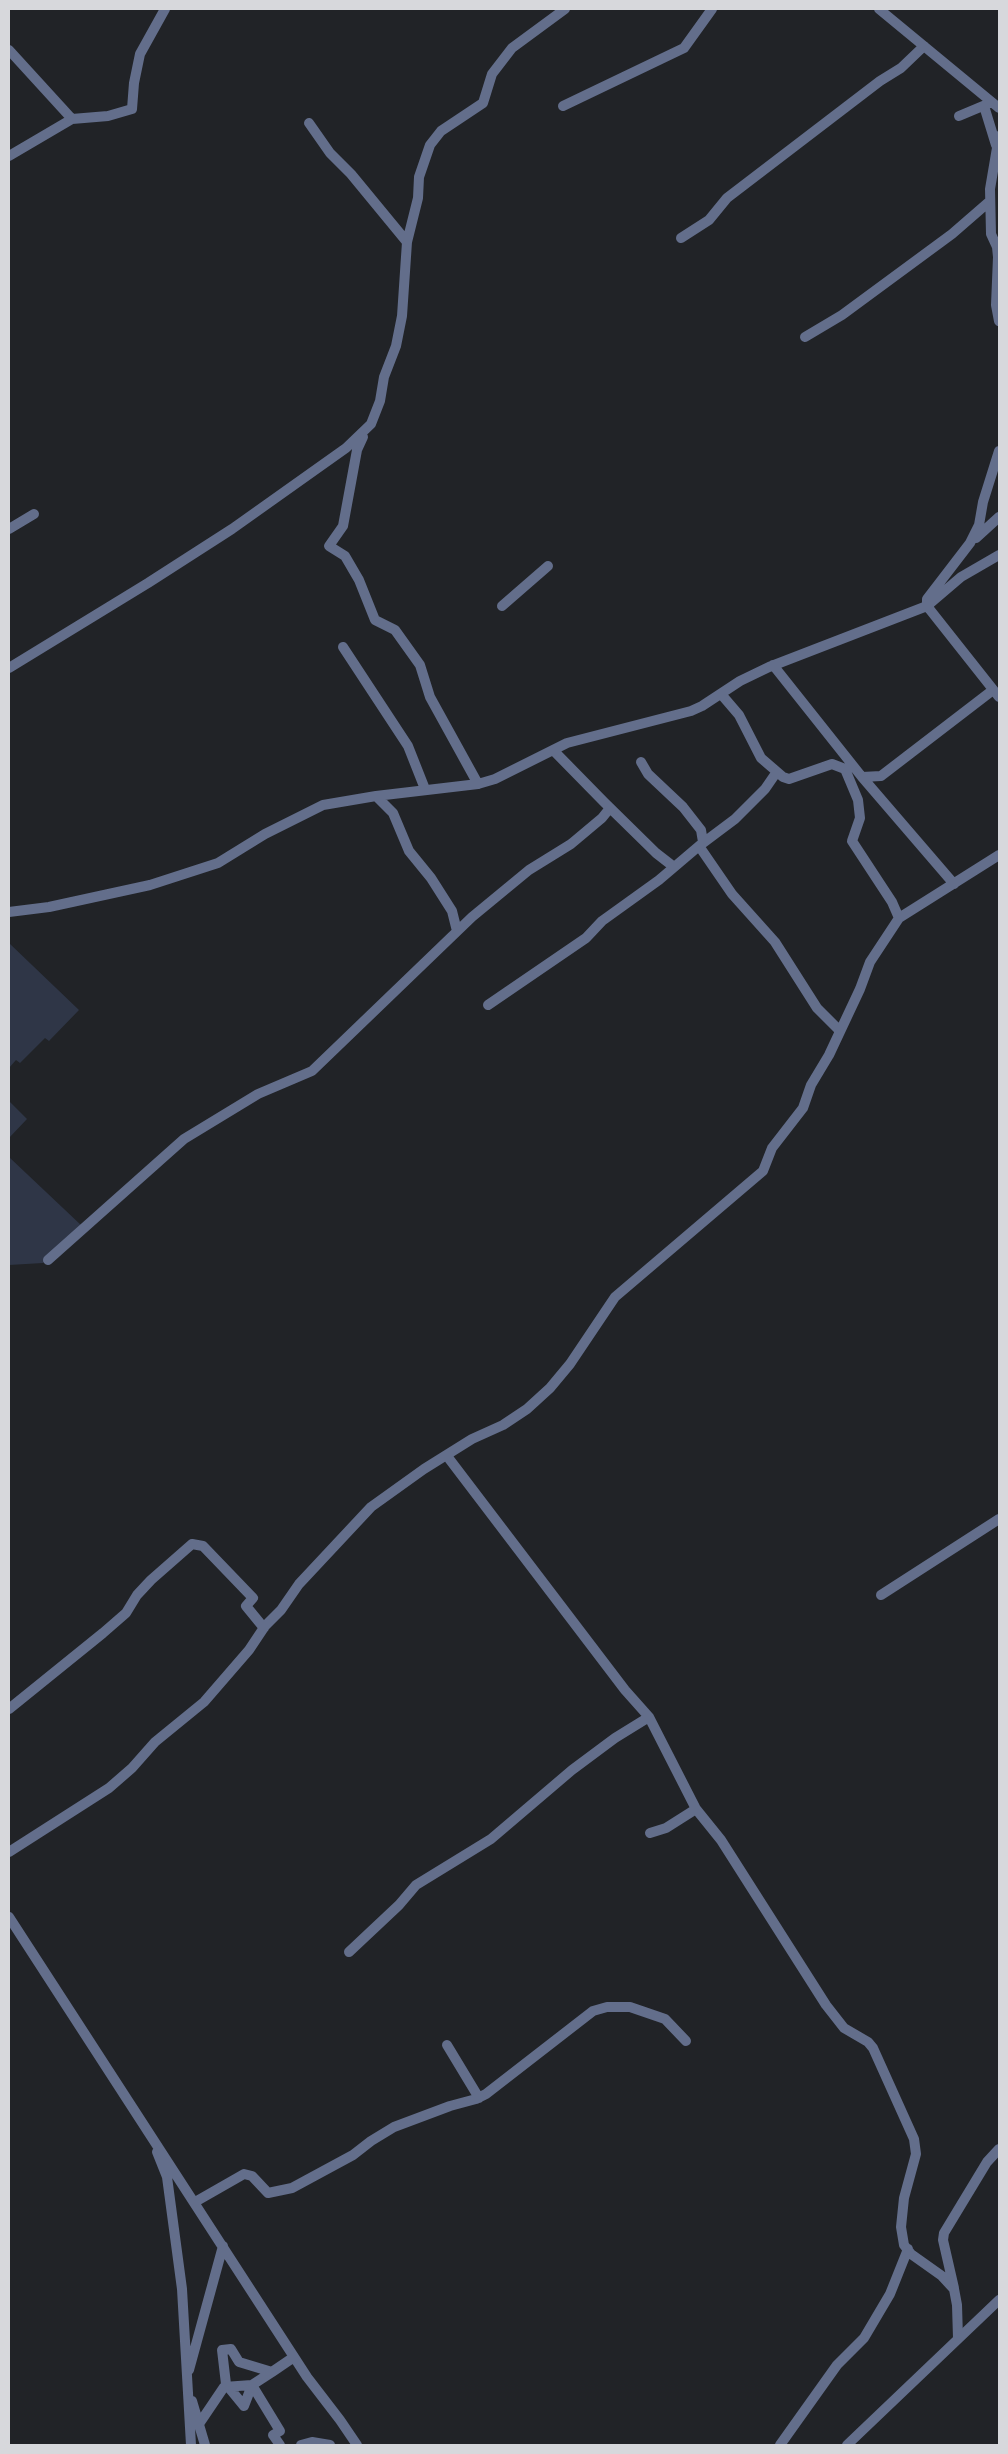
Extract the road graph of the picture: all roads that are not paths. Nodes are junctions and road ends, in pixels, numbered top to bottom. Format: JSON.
{"nodes":[{"id":1,"x":165,"y":9,"type":"edge"},
{"id":2,"x":565,"y":9,"type":"edge"},
{"id":3,"x":712,"y":9,"type":"edge"},
{"id":4,"x":879,"y":9,"type":"edge"},
{"id":5,"x":924,"y":46,"type":"junction"},
{"id":6,"x":9,"y":50,"type":"edge"},
{"id":7,"x":992,"y":105,"type":"edge"},
{"id":8,"x":563,"y":106,"type":"dead end"},
{"id":9,"x":959,"y":116,"type":"dead end"},
{"id":10,"x":72,"y":119,"type":"junction"},
{"id":11,"x":309,"y":123,"type":"dead end"},
{"id":12,"x":999,"y":136,"type":"edge"},
{"id":13,"x":996,"y":149,"type":"junction"},
{"id":14,"x":9,"y":156,"type":"edge"},
{"id":15,"x":995,"y":187,"type":"edge"},
{"id":16,"x":990,"y":201,"type":"junction"},
{"id":17,"x":681,"y":238,"type":"dead end"},
{"id":18,"x":407,"y":242,"type":"junction"},
{"id":19,"x":999,"y":321,"type":"edge"},
{"id":20,"x":805,"y":337,"type":"dead end"},
{"id":21,"x":365,"y":431,"type":"junction"},
{"id":22,"x":999,"y":450,"type":"edge"},
{"id":23,"x":34,"y":514,"type":"dead end"},
{"id":24,"x":999,"y":517,"type":"edge"},
{"id":25,"x":9,"y":529,"type":"edge"},
{"id":26,"x":970,"y":543,"type":"junction"},
{"id":27,"x":999,"y":555,"type":"edge"},
{"id":28,"x":548,"y":566,"type":"dead end"},
{"id":29,"x":502,"y":606,"type":"dead end"},
{"id":30,"x":927,"y":606,"type":"junction"},
{"id":31,"x":343,"y":648,"type":"dead end"},
{"id":32,"x":773,"y":665,"type":"junction"},
{"id":33,"x":9,"y":667,"type":"edge"},
{"id":34,"x":721,"y":694,"type":"junction"},
{"id":35,"x":996,"y":694,"type":"edge"},
{"id":36,"x":553,"y":750,"type":"junction"},
{"id":37,"x":641,"y":762,"type":"dead end"},
{"id":38,"x":776,"y":773,"type":"junction"},
{"id":39,"x":862,"y":777,"type":"junction"},
{"id":40,"x":478,"y":784,"type":"junction"},
{"id":41,"x":425,"y":790,"type":"junction"},
{"id":42,"x":376,"y":796,"type":"junction"},
{"id":43,"x":610,"y":808,"type":"junction"},
{"id":44,"x":701,"y":844,"type":"junction"},
{"id":45,"x":999,"y":855,"type":"edge"},
{"id":46,"x":674,"y":867,"type":"junction"},
{"id":47,"x":954,"y":884,"type":"junction"},
{"id":48,"x":9,"y":912,"type":"edge"},
{"id":49,"x":899,"y":918,"type":"junction"},
{"id":50,"x":457,"y":931,"type":"junction"},
{"id":51,"x":488,"y":1005,"type":"dead end"},
{"id":52,"x":839,"y":1030,"type":"junction"},
{"id":53,"x":48,"y":1260,"type":"dead end"},
{"id":54,"x":447,"y":1456,"type":"junction"},
{"id":55,"x":999,"y":1519,"type":"edge"},
{"id":56,"x":881,"y":1595,"type":"dead end"},
{"id":57,"x":264,"y":1628,"type":"junction"},
{"id":58,"x":9,"y":1709,"type":"edge"},
{"id":59,"x":649,"y":1717,"type":"junction"},
{"id":60,"x":696,"y":1809,"type":"junction"},
{"id":61,"x":650,"y":1832,"type":"dead end"},
{"id":62,"x":9,"y":1852,"type":"edge"},
{"id":63,"x":9,"y":1917,"type":"edge"},
{"id":64,"x":349,"y":1952,"type":"dead end"},
{"id":65,"x":686,"y":2041,"type":"dead end"},
{"id":66,"x":447,"y":2045,"type":"dead end"},
{"id":67,"x":479,"y":2098,"type":"junction"},
{"id":68,"x":151,"y":2134,"type":"junction"},
{"id":69,"x":999,"y":2149,"type":"edge"},
{"id":70,"x":195,"y":2202,"type":"junction"},
{"id":71,"x":223,"y":2246,"type":"junction"},
{"id":72,"x":908,"y":2249,"type":"junction"},
{"id":73,"x":954,"y":2289,"type":"junction"},
{"id":74,"x":999,"y":2300,"type":"edge"},
{"id":75,"x":958,"y":2338,"type":"junction"},
{"id":76,"x":294,"y":2357,"type":"junction"},
{"id":77,"x":272,"y":2372,"type":"junction"},
{"id":78,"x":186,"y":2378,"type":"junction"},
{"id":79,"x":252,"y":2386,"type":"junction"},
{"id":80,"x":228,"y":2387,"type":"junction"},
{"id":81,"x":199,"y":2424,"type":"junction"},
{"id":82,"x":191,"y":2445,"type":"edge"},
{"id":83,"x":205,"y":2445,"type":"edge"},
{"id":84,"x":280,"y":2445,"type":"edge"},
{"id":85,"x":302,"y":2445,"type":"edge"},
{"id":86,"x":330,"y":2445,"type":"edge"},
{"id":87,"x":356,"y":2445,"type":"edge"},
{"id":88,"x":780,"y":2445,"type":"edge"},
{"id":89,"x":847,"y":2445,"type":"edge"}],
"edges":[{"from":1,"to":10,"type":"street"},
{"from":2,"to":18,"type":"street"},
{"from":3,"to":8,"type":"street"},
{"from":4,"to":5,"type":"street"},
{"from":5,"to":7,"type":"street"},
{"from":5,"to":17,"type":"street"},
{"from":6,"to":10,"type":"street"},
{"from":7,"to":9,"type":"street"},
{"from":7,"to":13,"type":"street"},
{"from":10,"to":14,"type":"street"},
{"from":11,"to":18,"type":"street"},
{"from":12,"to":13,"type":"street"},
{"from":13,"to":15,"type":"street"},
{"from":15,"to":16,"type":"street"},
{"from":16,"to":19,"type":"street"},
{"from":16,"to":20,"type":"street"},
{"from":18,"to":21,"type":"street"},
{"from":21,"to":33,"type":"street"},
{"from":21,"to":40,"type":"street"},
{"from":22,"to":26,"type":"street"},
{"from":23,"to":25,"type":"street"},
{"from":24,"to":26,"type":"street"},
{"from":26,"to":30,"type":"street"},
{"from":27,"to":30,"type":"street"},
{"from":28,"to":29,"type":"street"},
{"from":30,"to":32,"type":"street"},
{"from":30,"to":35,"type":"street"},
{"from":31,"to":41,"type":"street"},
{"from":32,"to":34,"type":"street"},
{"from":32,"to":39,"type":"street"},
{"from":34,"to":36,"type":"street"},
{"from":34,"to":38,"type":"street"},
{"from":35,"to":39,"type":"street"},
{"from":36,"to":40,"type":"street"},
{"from":36,"to":43,"type":"street"},
{"from":37,"to":44,"type":"street"},
{"from":38,"to":44,"type":"street"},
{"from":38,"to":49,"type":"street"},
{"from":39,"to":47,"type":"street"},
{"from":40,"to":41,"type":"street"},
{"from":41,"to":42,"type":"street"},
{"from":42,"to":48,"type":"street"},
{"from":42,"to":50,"type":"street"},
{"from":43,"to":46,"type":"street"},
{"from":43,"to":50,"type":"street"},
{"from":44,"to":46,"type":"street"},
{"from":44,"to":52,"type":"street"},
{"from":45,"to":47,"type":"street"},
{"from":46,"to":51,"type":"street"},
{"from":47,"to":49,"type":"street"},
{"from":49,"to":52,"type":"street"},
{"from":50,"to":53,"type":"street"},
{"from":52,"to":54,"type":"street"},
{"from":54,"to":57,"type":"street"},
{"from":54,"to":59,"type":"street"},
{"from":55,"to":56,"type":"street"},
{"from":57,"to":58,"type":"street"},
{"from":57,"to":62,"type":"street"},
{"from":59,"to":60,"type":"street"},
{"from":59,"to":64,"type":"street"},
{"from":60,"to":61,"type":"street"},
{"from":60,"to":72,"type":"street"},
{"from":63,"to":68,"type":"street"},
{"from":65,"to":67,"type":"street"},
{"from":66,"to":67,"type":"street"},
{"from":67,"to":70,"type":"street"},
{"from":68,"to":70,"type":"street"},
{"from":68,"to":78,"type":"street"},
{"from":69,"to":73,"type":"street"},
{"from":70,"to":71,"type":"street"},
{"from":71,"to":76,"type":"street"},
{"from":71,"to":78,"type":"street"},
{"from":72,"to":73,"type":"street"},
{"from":72,"to":88,"type":"street"},
{"from":73,"to":75,"type":"street"},
{"from":74,"to":75,"type":"street"},
{"from":75,"to":89,"type":"street"},
{"from":76,"to":77,"type":"street"},
{"from":76,"to":87,"type":"street"},
{"from":77,"to":79,"type":"street"},
{"from":77,"to":80,"type":"street"},
{"from":78,"to":81,"type":"street"},
{"from":78,"to":82,"type":"street"},
{"from":79,"to":80,"type":"street"},
{"from":79,"to":80,"type":"street"},
{"from":79,"to":84,"type":"street"},
{"from":80,"to":81,"type":"street"},
{"from":81,"to":83,"type":"street"},
{"from":85,"to":86,"type":"street"}]}
